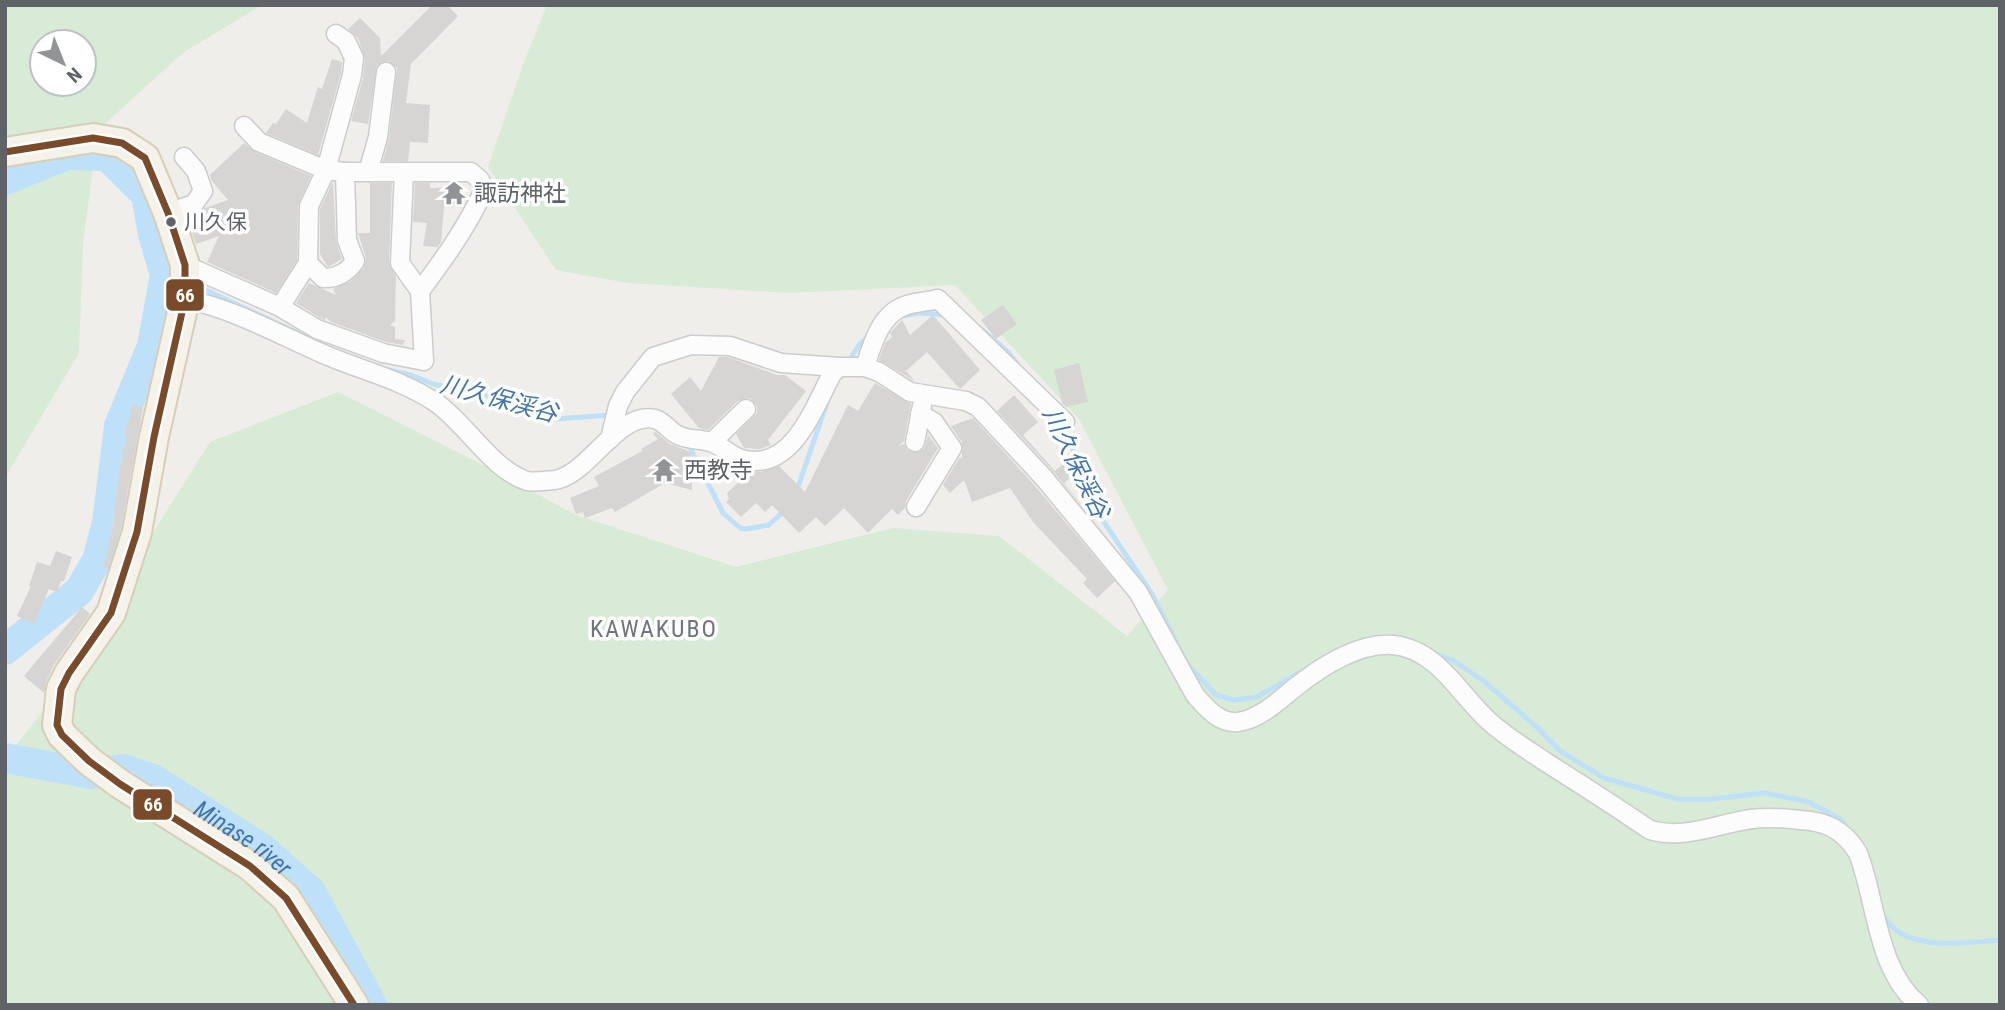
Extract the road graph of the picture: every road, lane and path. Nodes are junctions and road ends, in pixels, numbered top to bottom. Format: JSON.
{"nodes":[{"id":1,"x":336,"y":34,"type":"dead end"},
{"id":2,"x":386,"y":72,"type":"dead end"},
{"id":3,"x":244,"y":126,"type":"dead end"},
{"id":4,"x":5,"y":152,"type":"edge"},
{"id":5,"x":184,"y":157,"type":"dead end"},
{"id":6,"x":326,"y":170,"type":"junction"},
{"id":7,"x":345,"y":172,"type":"junction"},
{"id":8,"x":368,"y":172,"type":"junction"},
{"id":9,"x":404,"y":172,"type":"junction"},
{"id":10,"x":168,"y":213,"type":"junction"},
{"id":11,"x":309,"y":264,"type":"junction"},
{"id":12,"x":185,"y":282,"type":"junction"},
{"id":13,"x":421,"y":292,"type":"junction"},
{"id":14,"x":280,"y":307,"type":"junction"},
{"id":15,"x":317,"y":329,"type":"junction"},
{"id":16,"x":311,"y":348,"type":"junction"},
{"id":17,"x":839,"y":367,"type":"junction"},
{"id":18,"x":865,"y":367,"type":"junction"},
{"id":19,"x":924,"y":396,"type":"junction"},
{"id":20,"x":746,"y":409,"type":"dead end"},
{"id":21,"x":920,"y":414,"type":"junction"},
{"id":22,"x":1065,"y":422,"type":"dead end"},
{"id":23,"x":610,"y":439,"type":"junction"},
{"id":24,"x":915,"y":442,"type":"dead end"},
{"id":25,"x":712,"y":443,"type":"junction"},
{"id":26,"x":916,"y":507,"type":"dead end"},
{"id":27,"x":354,"y":1005,"type":"edge"},
{"id":28,"x":1919,"y":1005,"type":"edge"}],
"edges":[{"from":1,"to":6,"type":"street"},
{"from":2,"to":8,"type":"street"},
{"from":3,"to":6,"type":"street"},
{"from":4,"to":10,"type":"main road"},
{"from":5,"to":10,"type":"street"},
{"from":6,"to":7,"type":"street"},
{"from":6,"to":11,"type":"street"},
{"from":7,"to":8,"type":"street"},
{"from":7,"to":11,"type":"street"},
{"from":8,"to":9,"type":"street"},
{"from":9,"to":13,"type":"street"},
{"from":9,"to":13,"type":"street"},
{"from":10,"to":12,"type":"main road"},
{"from":11,"to":14,"type":"street"},
{"from":12,"to":14,"type":"street"},
{"from":12,"to":16,"type":"street"},
{"from":12,"to":27,"type":"main road"},
{"from":13,"to":15,"type":"street"},
{"from":14,"to":15,"type":"street"},
{"from":15,"to":16,"type":"street"},
{"from":16,"to":23,"type":"street"},
{"from":17,"to":18,"type":"street"},
{"from":17,"to":23,"type":"street"},
{"from":17,"to":25,"type":"street"},
{"from":18,"to":19,"type":"street"},
{"from":18,"to":22,"type":"street"},
{"from":19,"to":21,"type":"street"},
{"from":19,"to":28,"type":"street"},
{"from":20,"to":25,"type":"street"},
{"from":21,"to":24,"type":"street"},
{"from":21,"to":26,"type":"street"},
{"from":23,"to":25,"type":"street"}]}
